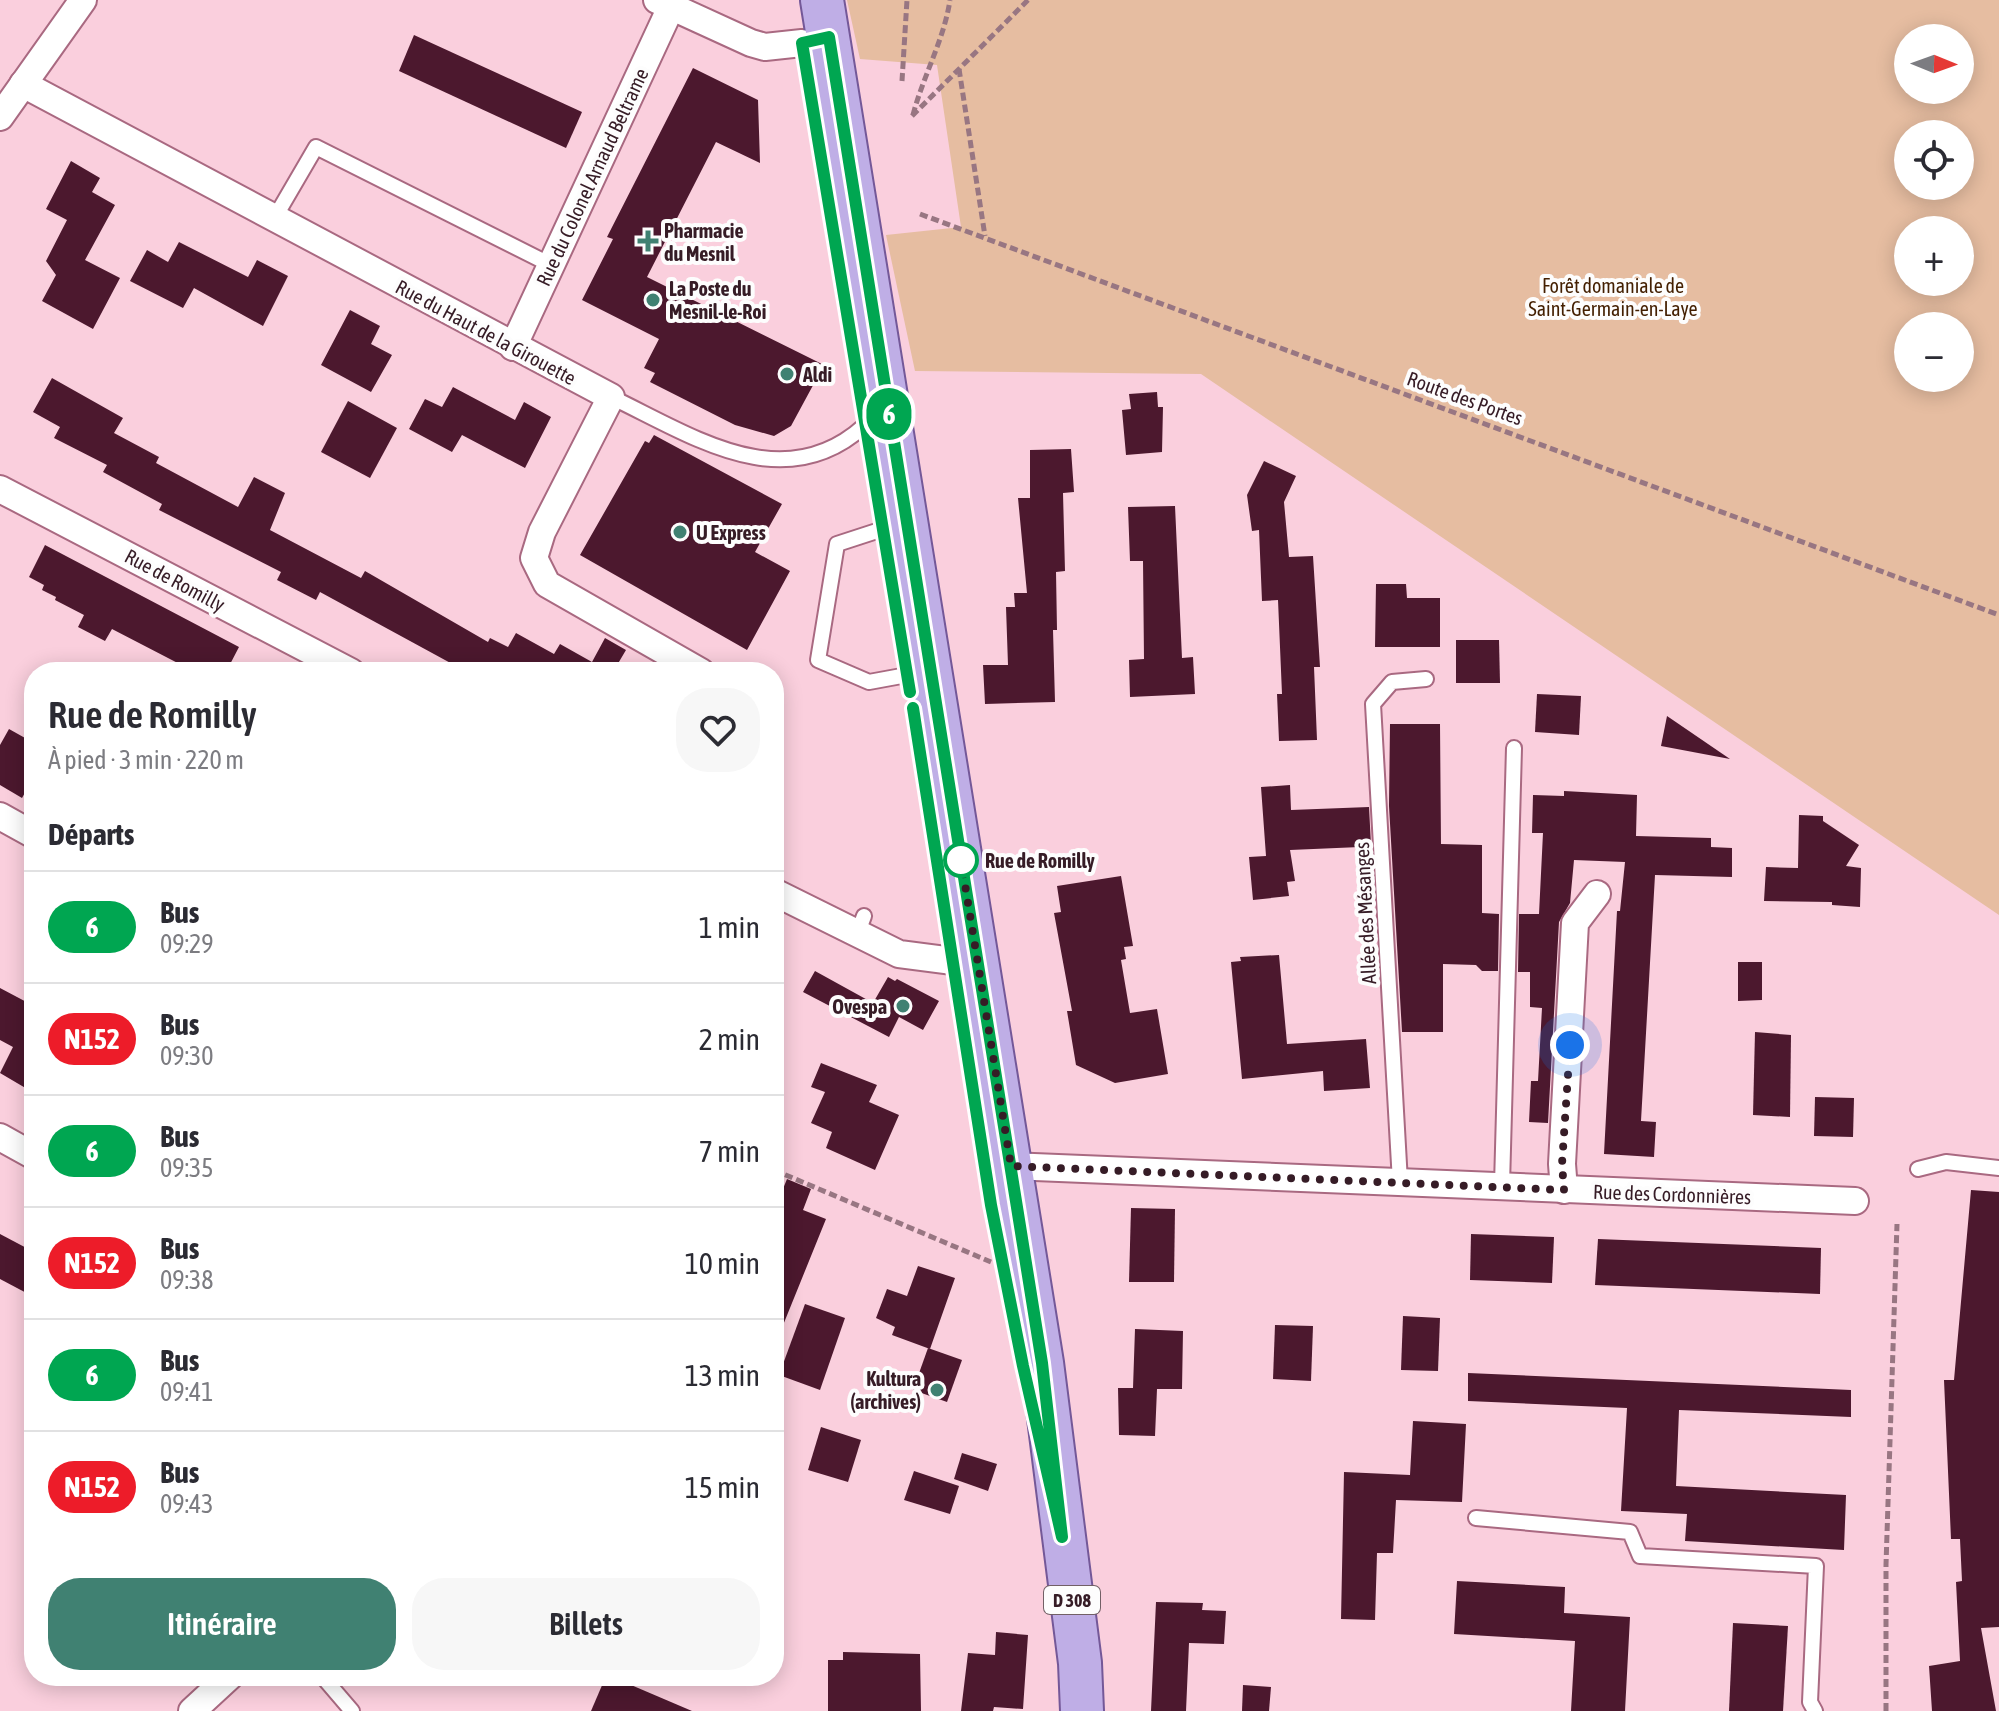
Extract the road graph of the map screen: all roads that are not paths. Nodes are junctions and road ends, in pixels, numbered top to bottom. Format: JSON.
{"nodes":[{"id":1,"x":83,"y":0,"type":"edge"},
{"id":2,"x":794,"y":0,"type":"edge"},
{"id":3,"x":664,"y":3,"type":"edge"},
{"id":4,"x":818,"y":27,"type":"edge"},
{"id":5,"x":9,"y":97,"type":"edge"},
{"id":6,"x":274,"y":219,"type":"junction"},
{"id":7,"x":551,"y":265,"type":"junction"},
{"id":8,"x":513,"y":347,"type":"junction"},
{"id":9,"x":611,"y":397,"type":"junction"},
{"id":10,"x":877,"y":423,"type":"junction"},
{"id":11,"x":0,"y":489,"type":"edge"},
{"id":12,"x":896,"y":526,"type":"junction"},
{"id":13,"x":332,"y":662,"type":"edge"},
{"id":14,"x":684,"y":662,"type":"edge"},
{"id":15,"x":907,"y":675,"type":"junction"},
{"id":16,"x":1426,"y":679,"type":"dead end"},
{"id":17,"x":1514,"y":748,"type":"dead end"},
{"id":18,"x":0,"y":816,"type":"edge"},
{"id":19,"x":24,"y":829,"type":"edge"},
{"id":20,"x":1597,"y":894,"type":"dead end"},
{"id":21,"x":784,"y":896,"type":"edge"},
{"id":22,"x":965,"y":959,"type":"junction"},
{"id":23,"x":0,"y":1137,"type":"edge"},
{"id":24,"x":24,"y":1150,"type":"edge"},
{"id":25,"x":998,"y":1167,"type":"junction"},
{"id":26,"x":1999,"y":1168,"type":"edge"},
{"id":27,"x":1918,"y":1169,"type":"dead end"},
{"id":28,"x":1400,"y":1182,"type":"junction"},
{"id":29,"x":1502,"y":1185,"type":"junction"},
{"id":30,"x":1564,"y":1190,"type":"junction"},
{"id":31,"x":1855,"y":1201,"type":"dead end"},
{"id":32,"x":1476,"y":1518,"type":"dead end"},
{"id":33,"x":1062,"y":1537,"type":"junction"},
{"id":34,"x":1080,"y":1663,"type":"junction"},
{"id":35,"x":219,"y":1686,"type":"edge"},
{"id":36,"x":331,"y":1686,"type":"edge"},
{"id":37,"x":192,"y":1711,"type":"edge"},
{"id":38,"x":352,"y":1711,"type":"edge"},
{"id":39,"x":1082,"y":1711,"type":"edge"},
{"id":40,"x":1095,"y":1711,"type":"edge"},
{"id":41,"x":1815,"y":1711,"type":"edge"}],
"edges":[{"from":1,"to":5,"type":"street"},
{"from":2,"to":4,"type":"main road","number":"D 308"},
{"from":3,"to":4,"type":"street"},
{"from":3,"to":7,"type":"street","name":"Rue du Colonel Arnaud Beltrame"},
{"from":4,"to":10,"type":"main road","number":"D 308"},
{"from":4,"to":10,"type":"main road","number":"D 308"},
{"from":5,"to":6,"type":"street","name":"Rue du Haut de la Girouette"},
{"from":6,"to":7,"type":"lane"},
{"from":6,"to":8,"type":"street","name":"Rue du Haut de la Girouette"},
{"from":7,"to":8,"type":"street","name":"Rue du Colonel Arnaud Beltrame"},
{"from":8,"to":9,"type":"street","name":"Rue du Haut de la Girouette"},
{"from":9,"to":10,"type":"lane"},
{"from":9,"to":14,"type":"street"},
{"from":10,"to":12,"type":"main road","number":"D 308"},
{"from":11,"to":13,"type":"street","name":"Rue de Romilly"},
{"from":12,"to":15,"type":"main road","number":"D 308"},
{"from":12,"to":15,"type":"lane"},
{"from":12,"to":22,"type":"main road","number":"D 308"},
{"from":15,"to":22,"type":"main road","number":"D 308"},
{"from":16,"to":28,"type":"lane","name":"Allée des Mésanges"},
{"from":17,"to":29,"type":"lane"},
{"from":18,"to":19,"type":"street"},
{"from":20,"to":30,"type":"street"},
{"from":21,"to":22,"type":"street"},
{"from":22,"to":25,"type":"main road","number":"D 308"},
{"from":23,"to":24,"type":"street"},
{"from":25,"to":28,"type":"street","name":"Rue des Cordonnières"},
{"from":25,"to":33,"type":"main road","number":"D 308"},
{"from":25,"to":33,"type":"main road","number":"D 308"},
{"from":26,"to":27,"type":"lane"},
{"from":28,"to":29,"type":"street","name":"Rue des Cordonnières"},
{"from":29,"to":30,"type":"street","name":"Rue des Cordonnières"},
{"from":30,"to":31,"type":"street","name":"Rue des Cordonnières"},
{"from":32,"to":41,"type":"lane"},
{"from":33,"to":34,"type":"main road","number":"D 308"},
{"from":34,"to":39,"type":"main road","number":"D 308"},
{"from":34,"to":40,"type":"main road","number":"D 308"},
{"from":35,"to":37,"type":"street"},
{"from":36,"to":38,"type":"lane"}]}
